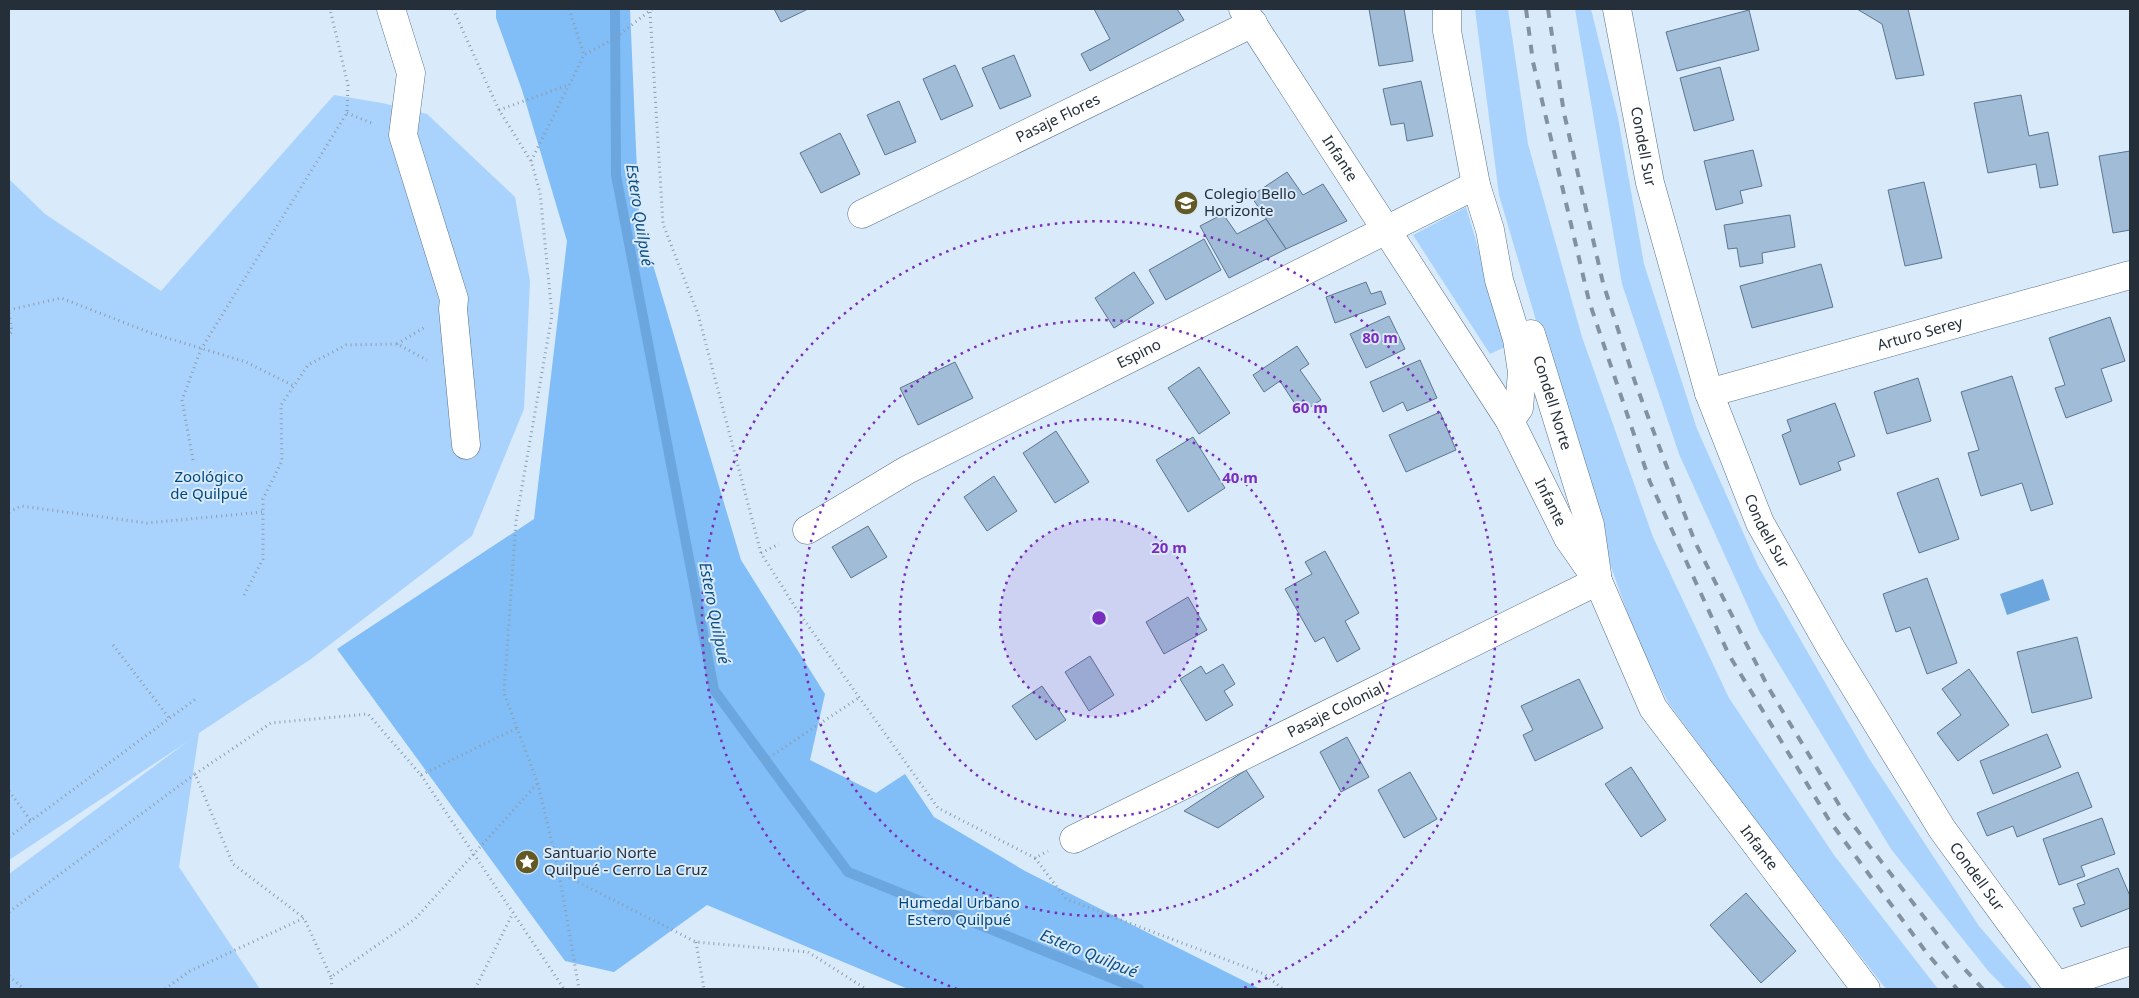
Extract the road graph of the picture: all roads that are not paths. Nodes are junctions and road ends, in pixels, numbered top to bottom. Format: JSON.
{"nodes":[{"id":1,"x":391,"y":9,"type":"edge"},
{"id":2,"x":1447,"y":9,"type":"edge"},
{"id":3,"x":1617,"y":9,"type":"edge"},
{"id":4,"x":1248,"y":16,"type":"edge"},
{"id":5,"x":1476,"y":185,"type":"junction"},
{"id":6,"x":862,"y":214,"type":"dead end"},
{"id":7,"x":1386,"y":230,"type":"junction"},
{"id":8,"x":1490,"y":230,"type":"junction"},
{"id":9,"x":2130,"y":275,"type":"edge"},
{"id":10,"x":1709,"y":392,"type":"junction"},
{"id":11,"x":1510,"y":421,"type":"junction"},
{"id":12,"x":466,"y":445,"type":"dead end"},
{"id":13,"x":807,"y":530,"type":"dead end"},
{"id":14,"x":1598,"y":581,"type":"junction"},
{"id":15,"x":1074,"y":839,"type":"road end"},
{"id":16,"x":2130,"y":961,"type":"edge"},
{"id":17,"x":2058,"y":988,"type":"edge"},
{"id":18,"x":1866,"y":989,"type":"edge"}],
"edges":[{"from":1,"to":12,"type":"street"},
{"from":2,"to":5,"type":"street","name":"Condell Norte"},
{"from":3,"to":10,"type":"street","name":"Condell Sur"},
{"from":4,"to":6,"type":"street","name":"Pasaje Flores"},
{"from":4,"to":7,"type":"street","name":"Infante"},
{"from":5,"to":7,"type":"street","name":"Espino"},
{"from":5,"to":8,"type":"street","name":"Condell Norte"},
{"from":7,"to":11,"type":"street","name":"Infante"},
{"from":7,"to":13,"type":"street","name":"Espino"},
{"from":8,"to":11,"type":"street","name":"Condell Norte"},
{"from":8,"to":14,"type":"street","name":"Condell Norte"},
{"from":9,"to":10,"type":"street","name":"Arturo Serey"},
{"from":10,"to":17,"type":"street","name":"Condell Sur"},
{"from":11,"to":14,"type":"street","name":"Infante"},
{"from":14,"to":15,"type":"street","name":"Pasaje Colonial"},
{"from":14,"to":18,"type":"street","name":"Infante"},
{"from":16,"to":17,"type":"street"}]}
